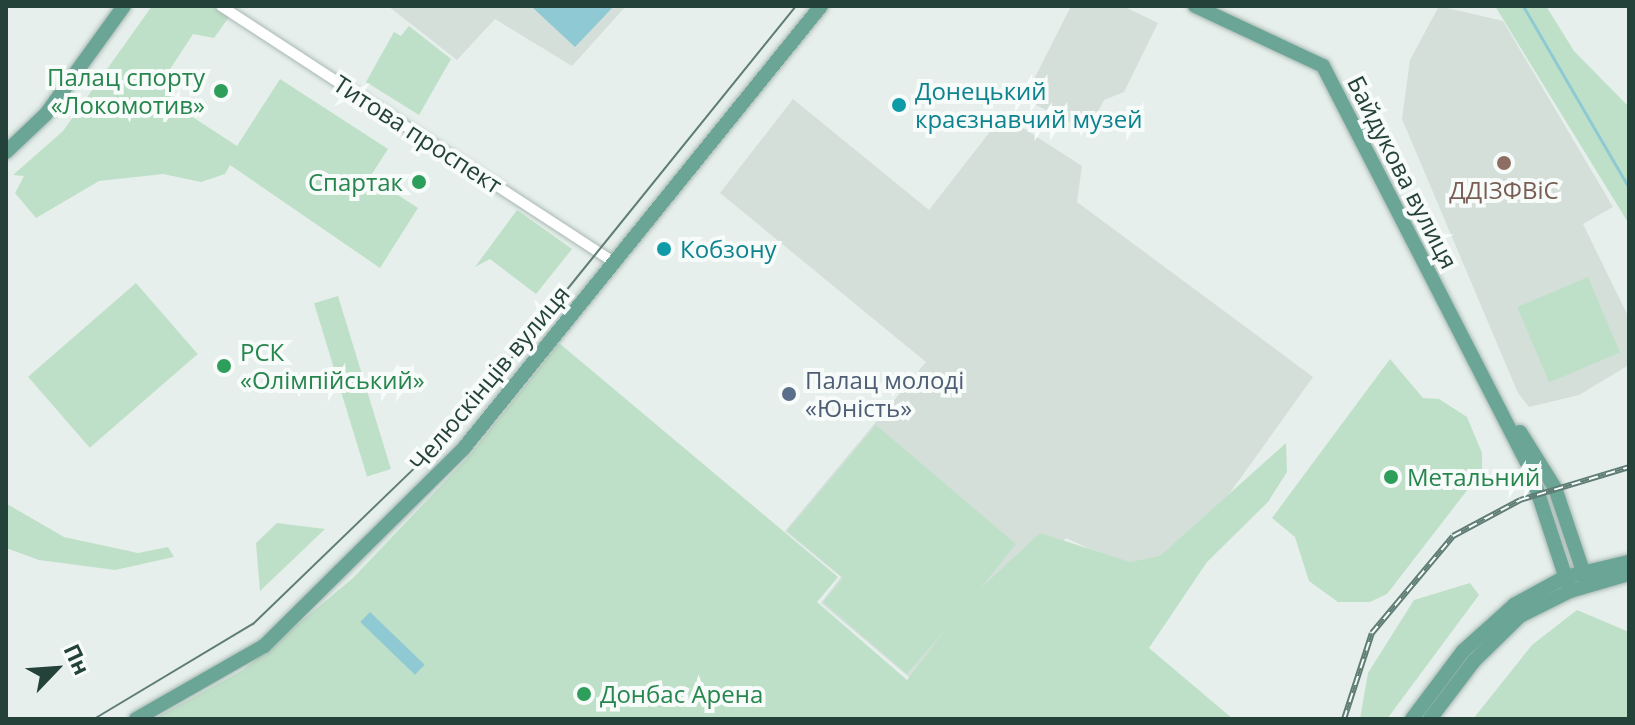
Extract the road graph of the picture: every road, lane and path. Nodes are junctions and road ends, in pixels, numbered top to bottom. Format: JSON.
{"nodes":[{"id":1,"x":124,"y":6,"type":"edge"},
{"id":2,"x":221,"y":6,"type":"edge"},
{"id":3,"x":821,"y":6,"type":"edge"},
{"id":4,"x":1195,"y":6,"type":"edge"},
{"id":5,"x":6,"y":152,"type":"edge"},
{"id":6,"x":614,"y":262,"type":"junction"},
{"id":7,"x":1486,"y":382,"type":"junction"},
{"id":8,"x":1629,"y":562,"type":"edge"},
{"id":9,"x":1629,"y":574,"type":"edge"},
{"id":10,"x":1585,"y":578,"type":"junction"},
{"id":11,"x":1568,"y":584,"type":"junction"},
{"id":12,"x":136,"y":719,"type":"edge"},
{"id":13,"x":1412,"y":719,"type":"edge"},
{"id":14,"x":1430,"y":719,"type":"edge"}],
"edges":[{"from":1,"to":5,"type":"main road"},
{"from":2,"to":6,"type":"street","name":"Титова проспект"},
{"from":3,"to":6,"type":"main road","name":"Челюскінців вулиця"},
{"from":4,"to":7,"type":"main road","name":"Байдукова вулиця"},
{"from":6,"to":12,"type":"main road","name":"Челюскінців вулиця"},
{"from":7,"to":10,"type":"main road"},
{"from":7,"to":11,"type":"main road"},
{"from":8,"to":10,"type":"main road"},
{"from":9,"to":10,"type":"main road"},
{"from":10,"to":11,"type":"main road"},
{"from":11,"to":13,"type":"main road"},
{"from":11,"to":14,"type":"main road"}]}
